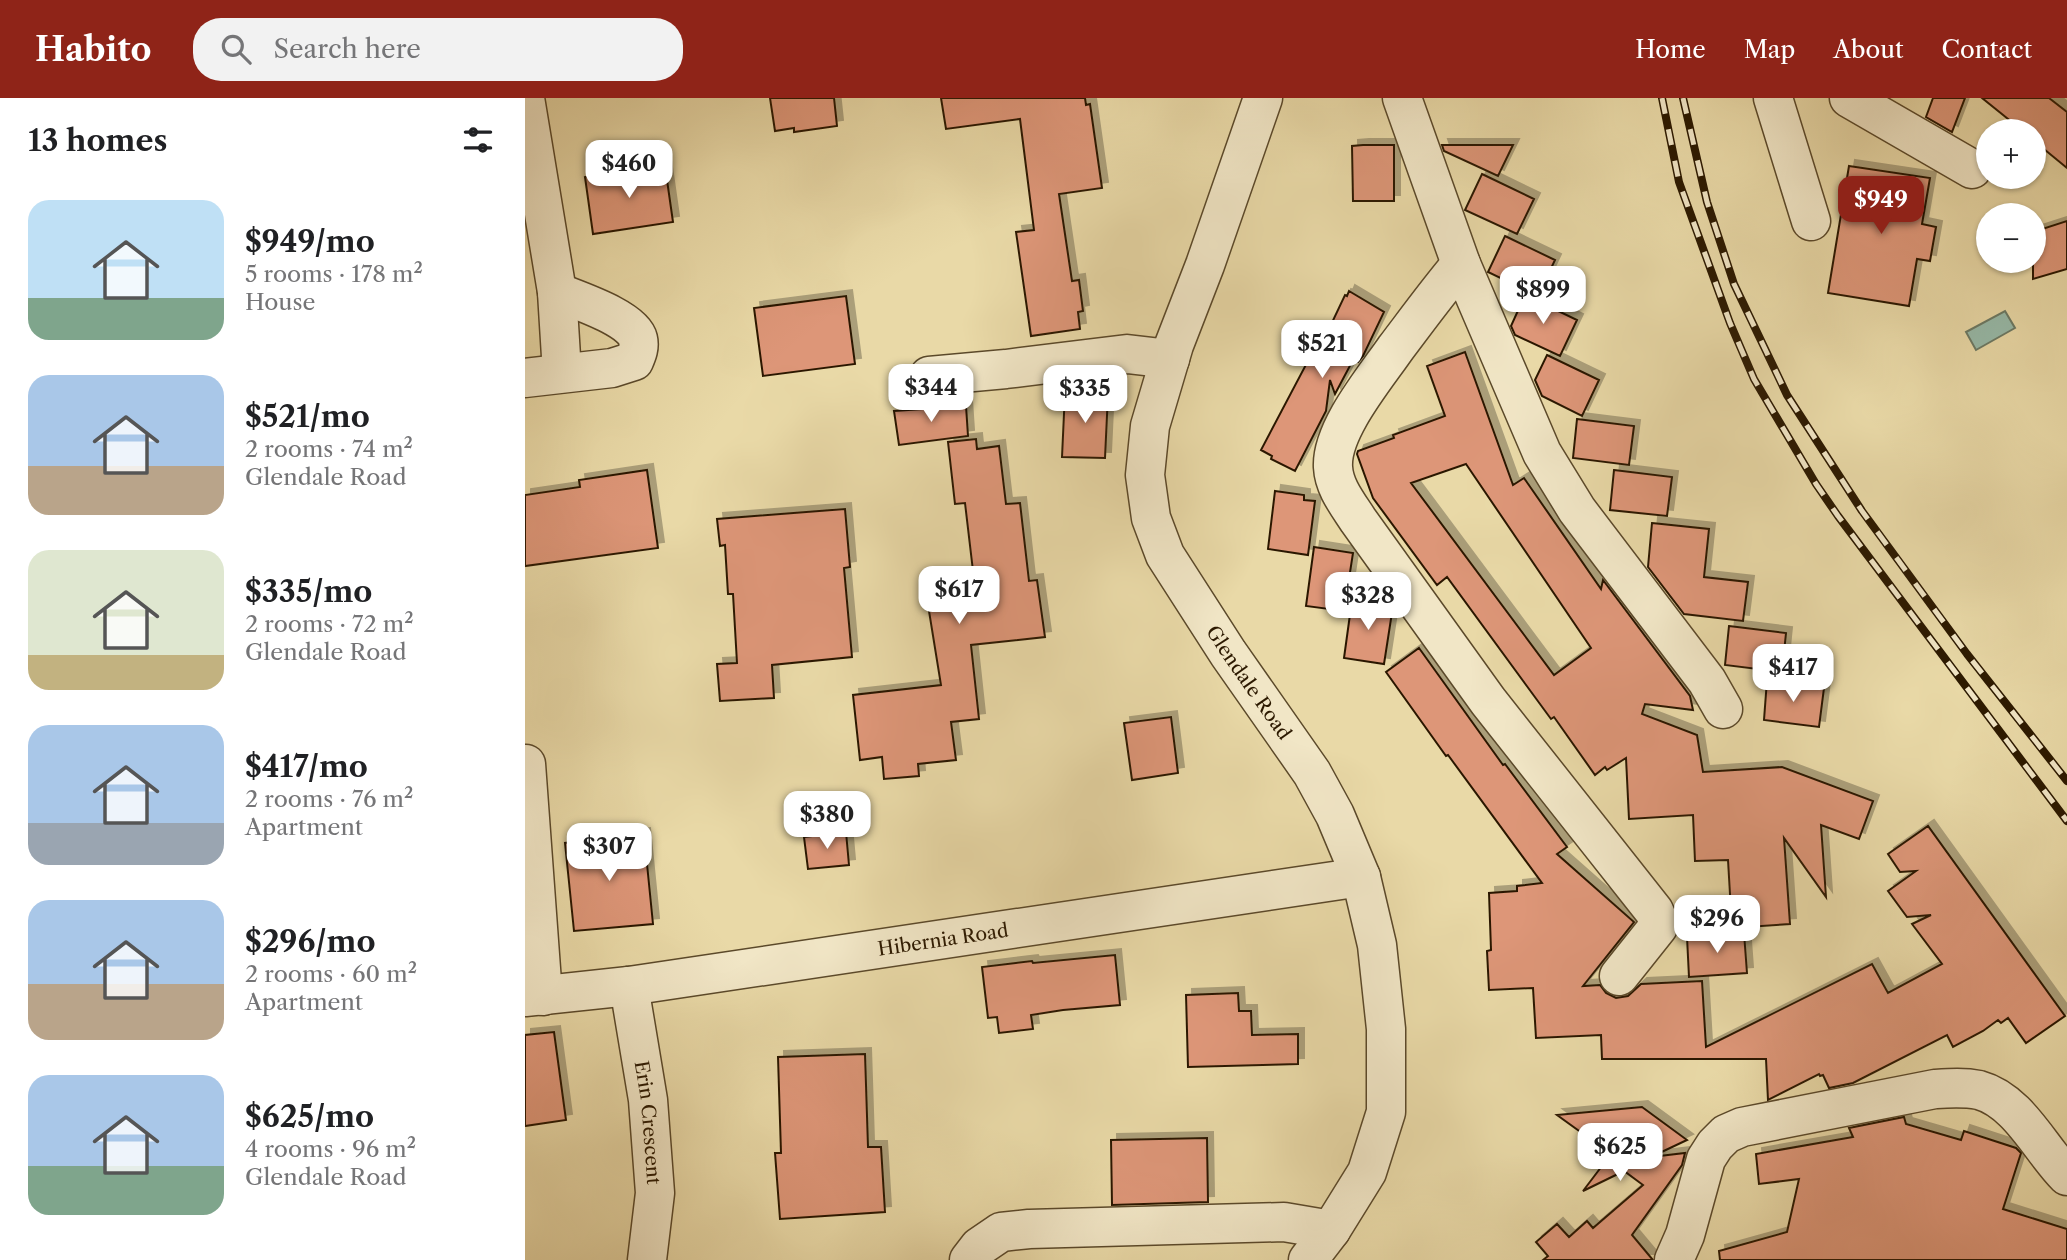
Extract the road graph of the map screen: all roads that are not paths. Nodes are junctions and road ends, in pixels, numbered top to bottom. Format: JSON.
{"nodes":[{"id":1,"x":525,"y":98,"type":"edge"},
{"id":2,"x":1263,"y":98,"type":"edge"},
{"id":3,"x":1402,"y":98,"type":"edge"},
{"id":4,"x":1773,"y":98,"type":"edge"},
{"id":5,"x":1849,"y":98,"type":"edge"},
{"id":6,"x":1972,"y":169,"type":"dead end"},
{"id":7,"x":1811,"y":221,"type":"dead end"},
{"id":8,"x":1461,"y":264,"type":"junction"},
{"id":9,"x":557,"y":292,"type":"junction"},
{"id":10,"x":1170,"y":359,"type":"junction"},
{"id":11,"x":562,"y":373,"type":"junction"},
{"id":12,"x":929,"y":376,"type":"dead end"},
{"id":13,"x":525,"y":378,"type":"edge"},
{"id":14,"x":1723,"y":709,"type":"dead end"},
{"id":15,"x":526,"y":764,"type":"edge"},
{"id":16,"x":1361,"y":877,"type":"junction"},
{"id":17,"x":1619,"y":976,"type":"dead end"},
{"id":18,"x":629,"y":986,"type":"junction"},
{"id":19,"x":534,"y":997,"type":"edge"},
{"id":20,"x":2067,"y":1176,"type":"edge"},
{"id":21,"x":1331,"y":1230,"type":"junction"},
{"id":22,"x":647,"y":1260,"type":"edge"},
{"id":23,"x":969,"y":1260,"type":"edge"},
{"id":24,"x":1308,"y":1260,"type":"edge"},
{"id":25,"x":1674,"y":1260,"type":"edge"}],
"edges":[{"from":1,"to":9,"type":"street"},
{"from":2,"to":10,"type":"street","name":"Glendale Road"},
{"from":3,"to":8,"type":"street"},
{"from":4,"to":7,"type":"street"},
{"from":5,"to":6,"type":"street"},
{"from":8,"to":14,"type":"street"},
{"from":8,"to":17,"type":"street"},
{"from":9,"to":11,"type":"street"},
{"from":9,"to":11,"type":"street"},
{"from":10,"to":12,"type":"street"},
{"from":10,"to":16,"type":"street","name":"Glendale Road"},
{"from":11,"to":13,"type":"street"},
{"from":15,"to":19,"type":"street"},
{"from":16,"to":18,"type":"street","name":"Hibernia Road"},
{"from":16,"to":21,"type":"street","name":"Glendale Road"},
{"from":18,"to":19,"type":"street","name":"Hibernia Road"},
{"from":18,"to":22,"type":"street","name":"Erin Crescent"},
{"from":20,"to":25,"type":"street"},
{"from":21,"to":23,"type":"street"},
{"from":21,"to":24,"type":"street","name":"Glendale Road"}]}
